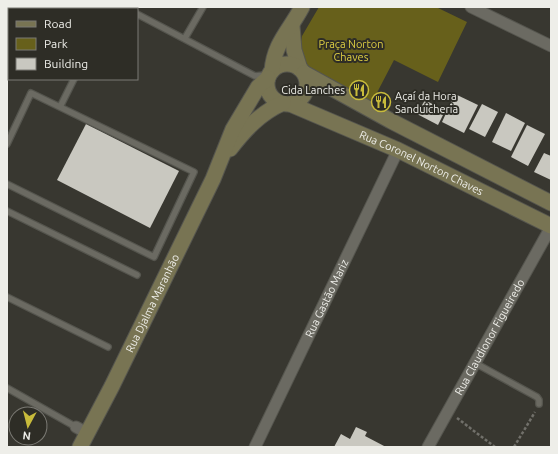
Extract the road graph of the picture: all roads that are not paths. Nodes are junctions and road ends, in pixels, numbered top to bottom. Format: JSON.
{"nodes":[{"id":1,"x":203,"y":7,"type":"edge"},
{"id":2,"x":302,"y":7,"type":"edge"},
{"id":3,"x":472,"y":7,"type":"edge"},
{"id":4,"x":138,"y":14,"type":"edge"},
{"id":5,"x":292,"y":26,"type":"junction"},
{"id":6,"x":185,"y":38,"type":"junction"},
{"id":7,"x":551,"y":46,"type":"edge"},
{"id":8,"x":302,"y":71,"type":"junction"},
{"id":9,"x":270,"y":75,"type":"junction"},
{"id":10,"x":73,"y":80,"type":"edge"},
{"id":11,"x":287,"y":104,"type":"junction"},
{"id":12,"x":60,"y":105,"type":"junction"},
{"id":13,"x":7,"y":144,"type":"edge"},
{"id":14,"x":398,"y":150,"type":"junction"},
{"id":15,"x":223,"y":158,"type":"junction"},
{"id":16,"x":7,"y":184,"type":"edge"},
{"id":17,"x":551,"y":203,"type":"edge"},
{"id":18,"x":7,"y":210,"type":"edge"},
{"id":19,"x":551,"y":226,"type":"edge"},
{"id":20,"x":136,"y":275,"type":"dead end"},
{"id":21,"x":7,"y":296,"type":"edge"},
{"id":22,"x":108,"y":347,"type":"dead end"},
{"id":23,"x":475,"y":363,"type":"junction"},
{"id":24,"x":7,"y":388,"type":"edge"},
{"id":25,"x":539,"y":404,"type":"road end"},
{"id":26,"x":82,"y":430,"type":"junction"},
{"id":27,"x":80,"y":447,"type":"edge"},
{"id":28,"x":255,"y":447,"type":"edge"},
{"id":29,"x":428,"y":447,"type":"edge"}],
"edges":[{"from":1,"to":6,"type":"lane"},
{"from":2,"to":5,"type":"main road"},
{"from":3,"to":7,"type":"street"},
{"from":4,"to":6,"type":"lane"},
{"from":5,"to":8,"type":"main road"},
{"from":5,"to":9,"type":"main road"},
{"from":6,"to":9,"type":"lane"},
{"from":8,"to":9,"type":"main road"},
{"from":8,"to":11,"type":"main road"},
{"from":8,"to":17,"type":"main road","name":"Rua Coronel Norton Chaves"},
{"from":9,"to":11,"type":"main road"},
{"from":9,"to":15,"type":"main road","name":"Rua Djalma Maranhão"},
{"from":10,"to":12,"type":"lane"},
{"from":11,"to":14,"type":"main road","name":"Rua Coronel Norton Chaves"},
{"from":11,"to":15,"type":"main road","name":"Rua Djalma Maranhão"},
{"from":12,"to":13,"type":"lane"},
{"from":12,"to":16,"type":"lane"},
{"from":14,"to":19,"type":"main road","name":"Rua Coronel Norton Chaves"},
{"from":14,"to":28,"type":"street","name":"Rua Gastão Mariz"},
{"from":15,"to":26,"type":"main road","name":"Rua Djalma Maranhão"},
{"from":18,"to":20,"type":"lane"},
{"from":19,"to":23,"type":"street","name":"Rua Claudionor Figueiredo"},
{"from":21,"to":22,"type":"lane"},
{"from":23,"to":25,"type":"lane"},
{"from":23,"to":29,"type":"street","name":"Rua Claudionor Figueiredo"},
{"from":24,"to":26,"type":"lane"},
{"from":26,"to":27,"type":"main road","name":"Rua Djalma Maranhão"}]}
